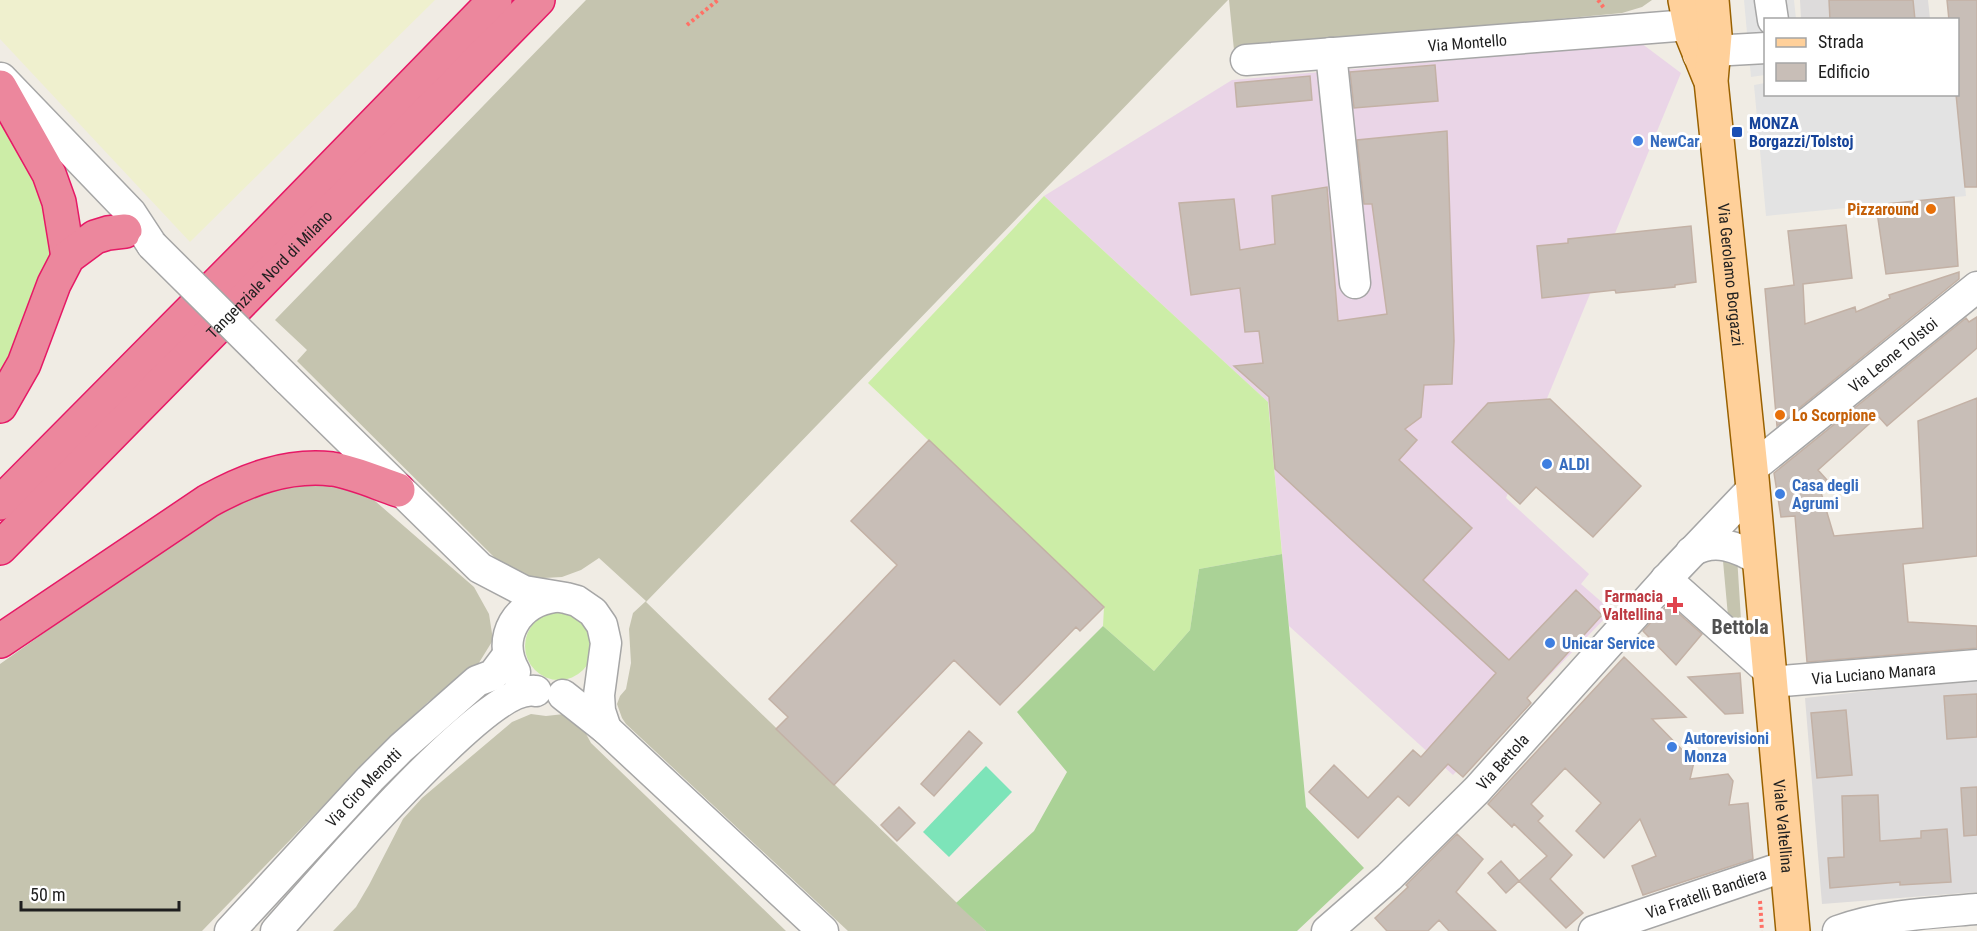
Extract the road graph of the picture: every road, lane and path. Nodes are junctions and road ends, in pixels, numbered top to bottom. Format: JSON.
{"nodes":[{"id":1,"x":495,"y":0,"type":"edge"},
{"id":2,"x":538,"y":0,"type":"edge"},
{"id":3,"x":718,"y":0,"type":"edge"},
{"id":4,"x":1712,"y":0,"type":"edge"},
{"id":5,"x":1770,"y":0,"type":"edge"},
{"id":6,"x":1773,"y":18,"type":"edge"},
{"id":7,"x":687,"y":26,"type":"dead end"},
{"id":8,"x":1699,"y":43,"type":"edge"},
{"id":9,"x":1764,"y":48,"type":"edge"},
{"id":10,"x":1331,"y":53,"type":"junction"},
{"id":11,"x":1246,"y":60,"type":"dead end"},
{"id":12,"x":0,"y":79,"type":"edge"},
{"id":13,"x":0,"y":87,"type":"edge"},
{"id":14,"x":139,"y":238,"type":"junction"},
{"id":15,"x":68,"y":257,"type":"junction"},
{"id":16,"x":1355,"y":283,"type":"dead end"},
{"id":17,"x":1977,"y":287,"type":"edge"},
{"id":18,"x":0,"y":406,"type":"edge"},
{"id":19,"x":1752,"y":479,"type":"junction"},
{"id":20,"x":398,"y":490,"type":"junction"},
{"id":21,"x":0,"y":503,"type":"edge"},
{"id":22,"x":0,"y":548,"type":"edge"},
{"id":23,"x":1691,"y":552,"type":"junction"},
{"id":24,"x":1759,"y":560,"type":"junction"},
{"id":25,"x":480,"y":568,"type":"junction"},
{"id":26,"x":1666,"y":579,"type":"junction"},
{"id":27,"x":555,"y":597,"type":"junction"},
{"id":28,"x":0,"y":641,"type":"edge"},
{"id":29,"x":508,"y":646,"type":"junction"},
{"id":30,"x":1977,"y":665,"type":"edge"},
{"id":31,"x":602,"y":666,"type":"junction"},
{"id":32,"x":1770,"y":677,"type":"junction"},
{"id":33,"x":550,"y":693,"type":"junction"},
{"id":34,"x":606,"y":729,"type":"junction"},
{"id":35,"x":1786,"y":866,"type":"junction"},
{"id":36,"x":1977,"y":909,"type":"edge"},
{"id":37,"x":1885,"y":924,"type":"edge"},
{"id":38,"x":230,"y":931,"type":"edge"},
{"id":39,"x":276,"y":931,"type":"edge"},
{"id":40,"x":823,"y":931,"type":"edge"},
{"id":41,"x":1327,"y":931,"type":"edge"},
{"id":42,"x":1594,"y":931,"type":"edge"},
{"id":43,"x":1793,"y":931,"type":"edge"},
{"id":44,"x":1838,"y":931,"type":"edge"}],
"edges":[{"from":1,"to":21,"type":"highway","name":"Tangenziale Nord di Milano"},
{"from":2,"to":22,"type":"highway","name":"Tangenziale Nord di Milano"},
{"from":3,"to":7,"type":"path"},
{"from":4,"to":8,"type":"main road","name":"Via Gerolamo Borgazzi"},
{"from":5,"to":6,"type":"street"},
{"from":8,"to":9,"type":"street","name":"Via Montello"},
{"from":8,"to":10,"type":"street","name":"Via Montello"},
{"from":8,"to":19,"type":"main road","name":"Via Gerolamo Borgazzi"},
{"from":10,"to":11,"type":"street","name":"Via Montello"},
{"from":10,"to":16,"type":"street"},
{"from":12,"to":14,"type":"street"},
{"from":13,"to":15,"type":"highway"},
{"from":14,"to":15,"type":"highway"},
{"from":14,"to":20,"type":"street","bridge":true},
{"from":15,"to":18,"type":"highway"},
{"from":17,"to":19,"type":"street","name":"Via Leone Tolstoi"},
{"from":19,"to":23,"type":"street","name":"Via Bettola"},
{"from":19,"to":24,"type":"main road","name":"Viale Valtellina"},
{"from":20,"to":25,"type":"street"},
{"from":20,"to":28,"type":"highway"},
{"from":23,"to":24,"type":"street"},
{"from":23,"to":26,"type":"street","name":"Via Bettola"},
{"from":24,"to":32,"type":"main road","name":"Viale Valtellina"},
{"from":25,"to":27,"type":"street"},
{"from":25,"to":29,"type":"street"},
{"from":26,"to":32,"type":"street"},
{"from":26,"to":41,"type":"street","name":"Via Bettola"},
{"from":27,"to":29,"type":"street"},
{"from":27,"to":31,"type":"street"},
{"from":29,"to":33,"type":"street"},
{"from":29,"to":38,"type":"street","name":"Via Ciro Menotti"},
{"from":30,"to":32,"type":"street","name":"Via Luciano Manara"},
{"from":31,"to":33,"type":"street"},
{"from":31,"to":34,"type":"street"},
{"from":32,"to":35,"type":"main road","name":"Viale Valtellina"},
{"from":33,"to":34,"type":"street"},
{"from":33,"to":39,"type":"street","name":"Via Ciro Menotti"},
{"from":34,"to":40,"type":"street"},
{"from":35,"to":42,"type":"street","name":"Via Fratelli Bandiera"},
{"from":35,"to":43,"type":"main road","name":"Viale Valtellina"},
{"from":36,"to":37,"type":"street"},
{"from":37,"to":44,"type":"street"}]}
